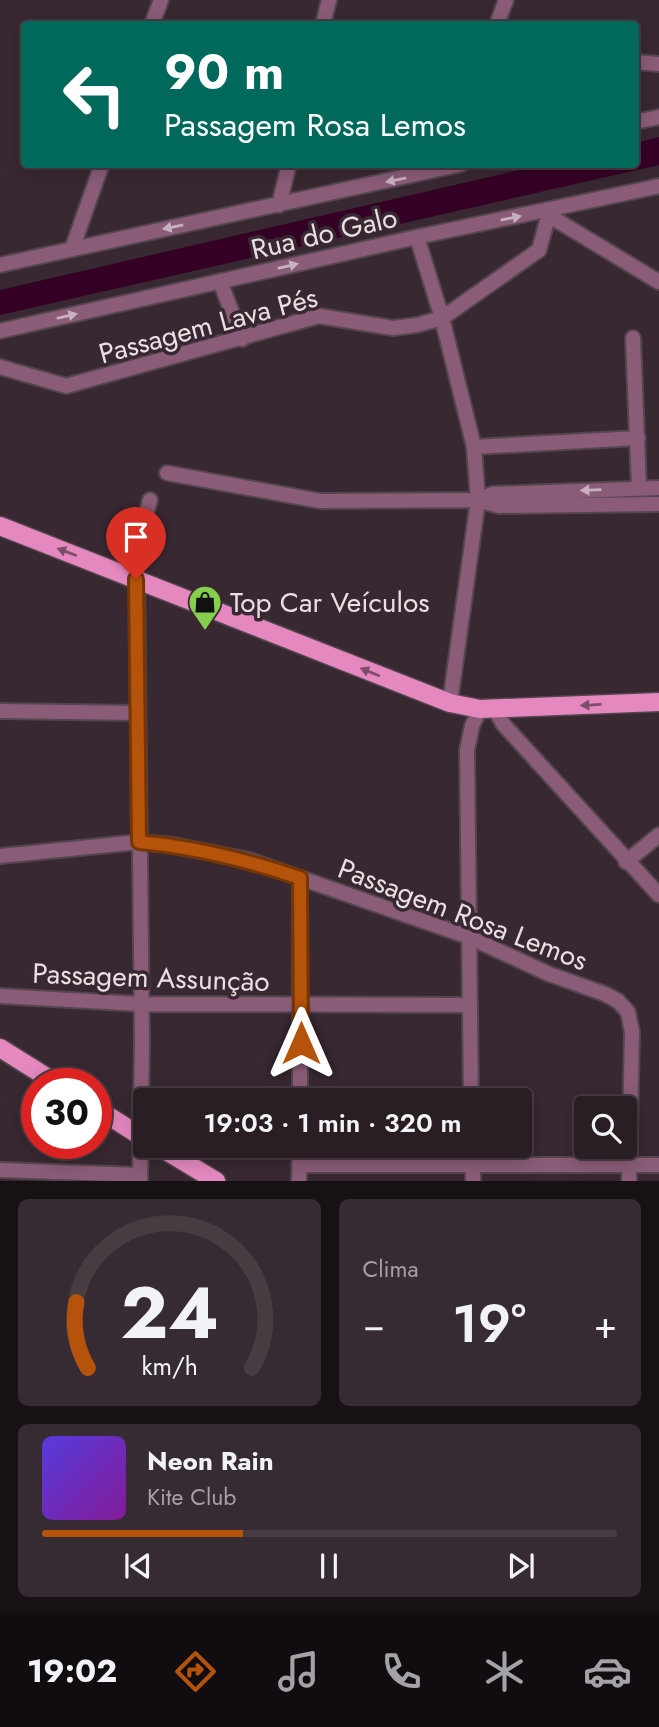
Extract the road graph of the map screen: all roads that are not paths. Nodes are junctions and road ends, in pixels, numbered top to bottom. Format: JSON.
{"nodes":[{"id":1,"x":161,"y":0,"type":"edge"},
{"id":2,"x":329,"y":0,"type":"edge"},
{"id":3,"x":506,"y":0,"type":"edge"},
{"id":4,"x":153,"y":21,"type":"edge"},
{"id":5,"x":324,"y":21,"type":"edge"},
{"id":6,"x":499,"y":21,"type":"edge"},
{"id":7,"x":639,"y":62,"type":"edge"},
{"id":8,"x":659,"y":64,"type":"edge"},
{"id":9,"x":659,"y":117,"type":"edge"},
{"id":10,"x":639,"y":121,"type":"edge"},
{"id":11,"x":101,"y":168,"type":"edge"},
{"id":12,"x":288,"y":168,"type":"edge"},
{"id":13,"x":444,"y":168,"type":"edge"},
{"id":14,"x":659,"y":186,"type":"edge"},
{"id":15,"x":279,"y":205,"type":"junction"},
{"id":16,"x":549,"y":213,"type":"junction"},
{"id":17,"x":417,"y":237,"type":"junction"},
{"id":18,"x":72,"y":249,"type":"junction"},
{"id":19,"x":0,"y":265,"type":"edge"},
{"id":20,"x":220,"y":281,"type":"junction"},
{"id":21,"x":659,"y":282,"type":"edge"},
{"id":22,"x":442,"y":318,"type":"junction"},
{"id":23,"x":0,"y":331,"type":"edge"},
{"id":24,"x":633,"y":338,"type":"dead end"},
{"id":25,"x":242,"y":339,"type":"junction"},
{"id":26,"x":0,"y":367,"type":"edge"},
{"id":27,"x":638,"y":438,"type":"junction"},
{"id":28,"x":474,"y":447,"type":"junction"},
{"id":29,"x":167,"y":473,"type":"dead end"},
{"id":30,"x":639,"y":488,"type":"junction"},
{"id":31,"x":659,"y":488,"type":"edge"},
{"id":32,"x":150,"y":500,"type":"dead end"},
{"id":33,"x":478,"y":500,"type":"junction"},
{"id":34,"x":659,"y":504,"type":"edge"},
{"id":35,"x":0,"y":526,"type":"edge"},
{"id":36,"x":133,"y":578,"type":"junction"},
{"id":37,"x":659,"y":702,"type":"edge"},
{"id":38,"x":450,"y":703,"type":"junction"},
{"id":39,"x":488,"y":709,"type":"junction"},
{"id":40,"x":0,"y":711,"type":"edge"},
{"id":41,"x":137,"y":713,"type":"junction"},
{"id":42,"x":659,"y":835,"type":"edge"},
{"id":43,"x":139,"y":842,"type":"junction"},
{"id":44,"x":0,"y":856,"type":"edge"},
{"id":45,"x":626,"y":862,"type":"junction"},
{"id":46,"x":300,"y":878,"type":"junction"},
{"id":47,"x":659,"y":895,"type":"edge"},
{"id":48,"x":469,"y":937,"type":"junction"},
{"id":49,"x":0,"y":996,"type":"edge"},
{"id":50,"x":141,"y":1004,"type":"junction"},
{"id":51,"x":469,"y":1005,"type":"junction"},
{"id":52,"x":301,"y":1006,"type":"junction"},
{"id":53,"x":0,"y":1048,"type":"edge"},
{"id":54,"x":32,"y":1068,"type":"edge"},
{"id":55,"x":142,"y":1088,"type":"edge"},
{"id":56,"x":300,"y":1088,"type":"edge"},
{"id":57,"x":471,"y":1088,"type":"edge"},
{"id":58,"x":112,"y":1118,"type":"edge"},
{"id":59,"x":133,"y":1131,"type":"edge"},
{"id":60,"x":141,"y":1158,"type":"edge"},
{"id":61,"x":178,"y":1158,"type":"edge"},
{"id":62,"x":299,"y":1158,"type":"edge"},
{"id":63,"x":473,"y":1158,"type":"edge"},
{"id":64,"x":473,"y":1163,"type":"junction"},
{"id":65,"x":299,"y":1165,"type":"junction"},
{"id":66,"x":659,"y":1165,"type":"edge"},
{"id":67,"x":628,"y":1166,"type":"junction"},
{"id":68,"x":0,"y":1170,"type":"edge"},
{"id":69,"x":140,"y":1178,"type":"edge"},
{"id":70,"x":216,"y":1181,"type":"edge"},
{"id":71,"x":299,"y":1181,"type":"edge"},
{"id":72,"x":473,"y":1181,"type":"edge"},
{"id":73,"x":629,"y":1181,"type":"edge"}],
"edges":[{"from":1,"to":4,"type":"street"},
{"from":2,"to":5,"type":"street"},
{"from":3,"to":6,"type":"street"},
{"from":7,"to":8,"type":"street"},
{"from":9,"to":10,"type":"street"},
{"from":11,"to":18,"type":"street"},
{"from":12,"to":15,"type":"street"},
{"from":13,"to":15,"type":"street","one_way":true},
{"from":14,"to":16,"type":"street","name":"Rua do Galo"},
{"from":15,"to":18,"type":"street","one_way":true},
{"from":17,"to":16,"type":"street","name":"Rua do Galo","one_way":true},
{"from":16,"to":21,"type":"street"},
{"from":16,"to":22,"type":"street","name":"Passagem Lava Pés"},
{"from":20,"to":17,"type":"street","name":"Rua do Galo","one_way":true},
{"from":17,"to":22,"type":"street"},
{"from":18,"to":19,"type":"street"},
{"from":23,"to":20,"type":"street","name":"Rua do Galo","one_way":true},
{"from":20,"to":25,"type":"street"},
{"from":22,"to":25,"type":"street","name":"Passagem Lava Pés"},
{"from":22,"to":28,"type":"street"},
{"from":24,"to":27,"type":"street"},
{"from":25,"to":26,"type":"street","name":"Passagem Lava Pés"},
{"from":27,"to":28,"type":"street"},
{"from":27,"to":30,"type":"street"},
{"from":28,"to":33,"type":"street"},
{"from":29,"to":33,"type":"street"},
{"from":30,"to":31,"type":"street"},
{"from":30,"to":33,"type":"street","one_way":true},
{"from":32,"to":36,"type":"street"},
{"from":33,"to":34,"type":"street"},
{"from":33,"to":38,"type":"street"},
{"from":36,"to":35,"type":"main road","one_way":true},
{"from":38,"to":36,"type":"main road","one_way":true},
{"from":36,"to":41,"type":"street"},
{"from":37,"to":39,"type":"main road","one_way":true},
{"from":38,"to":39,"type":"main road"},
{"from":39,"to":45,"type":"street"},
{"from":39,"to":48,"type":"street"},
{"from":40,"to":41,"type":"street"},
{"from":41,"to":43,"type":"street"},
{"from":42,"to":45,"type":"street"},
{"from":43,"to":44,"type":"street","name":"Passagem Rosa Lemos"},
{"from":43,"to":46,"type":"street","name":"Passagem Rosa Lemos"},
{"from":43,"to":50,"type":"street"},
{"from":45,"to":47,"type":"street"},
{"from":46,"to":48,"type":"street","name":"Passagem Rosa Lemos"},
{"from":46,"to":52,"type":"street"},
{"from":48,"to":51,"type":"street"},
{"from":48,"to":67,"type":"street","name":"Passagem Rosa Lemos"},
{"from":49,"to":50,"type":"street","name":"Passagem Assunção"},
{"from":50,"to":52,"type":"street","name":"Passagem Assunção"},
{"from":50,"to":55,"type":"street"},
{"from":51,"to":52,"type":"street","name":"Passagem Assunção"},
{"from":51,"to":57,"type":"street"},
{"from":52,"to":56,"type":"street"},
{"from":53,"to":54,"type":"main road"},
{"from":58,"to":59,"type":"main road"},
{"from":60,"to":69,"type":"street"},
{"from":61,"to":70,"type":"main road"},
{"from":62,"to":65,"type":"street"},
{"from":63,"to":64,"type":"street"},
{"from":64,"to":65,"type":"street"},
{"from":64,"to":67,"type":"street"},
{"from":64,"to":72,"type":"street"},
{"from":65,"to":71,"type":"street"},
{"from":66,"to":67,"type":"street"},
{"from":67,"to":73,"type":"street"},
{"from":68,"to":69,"type":"street"}]}
